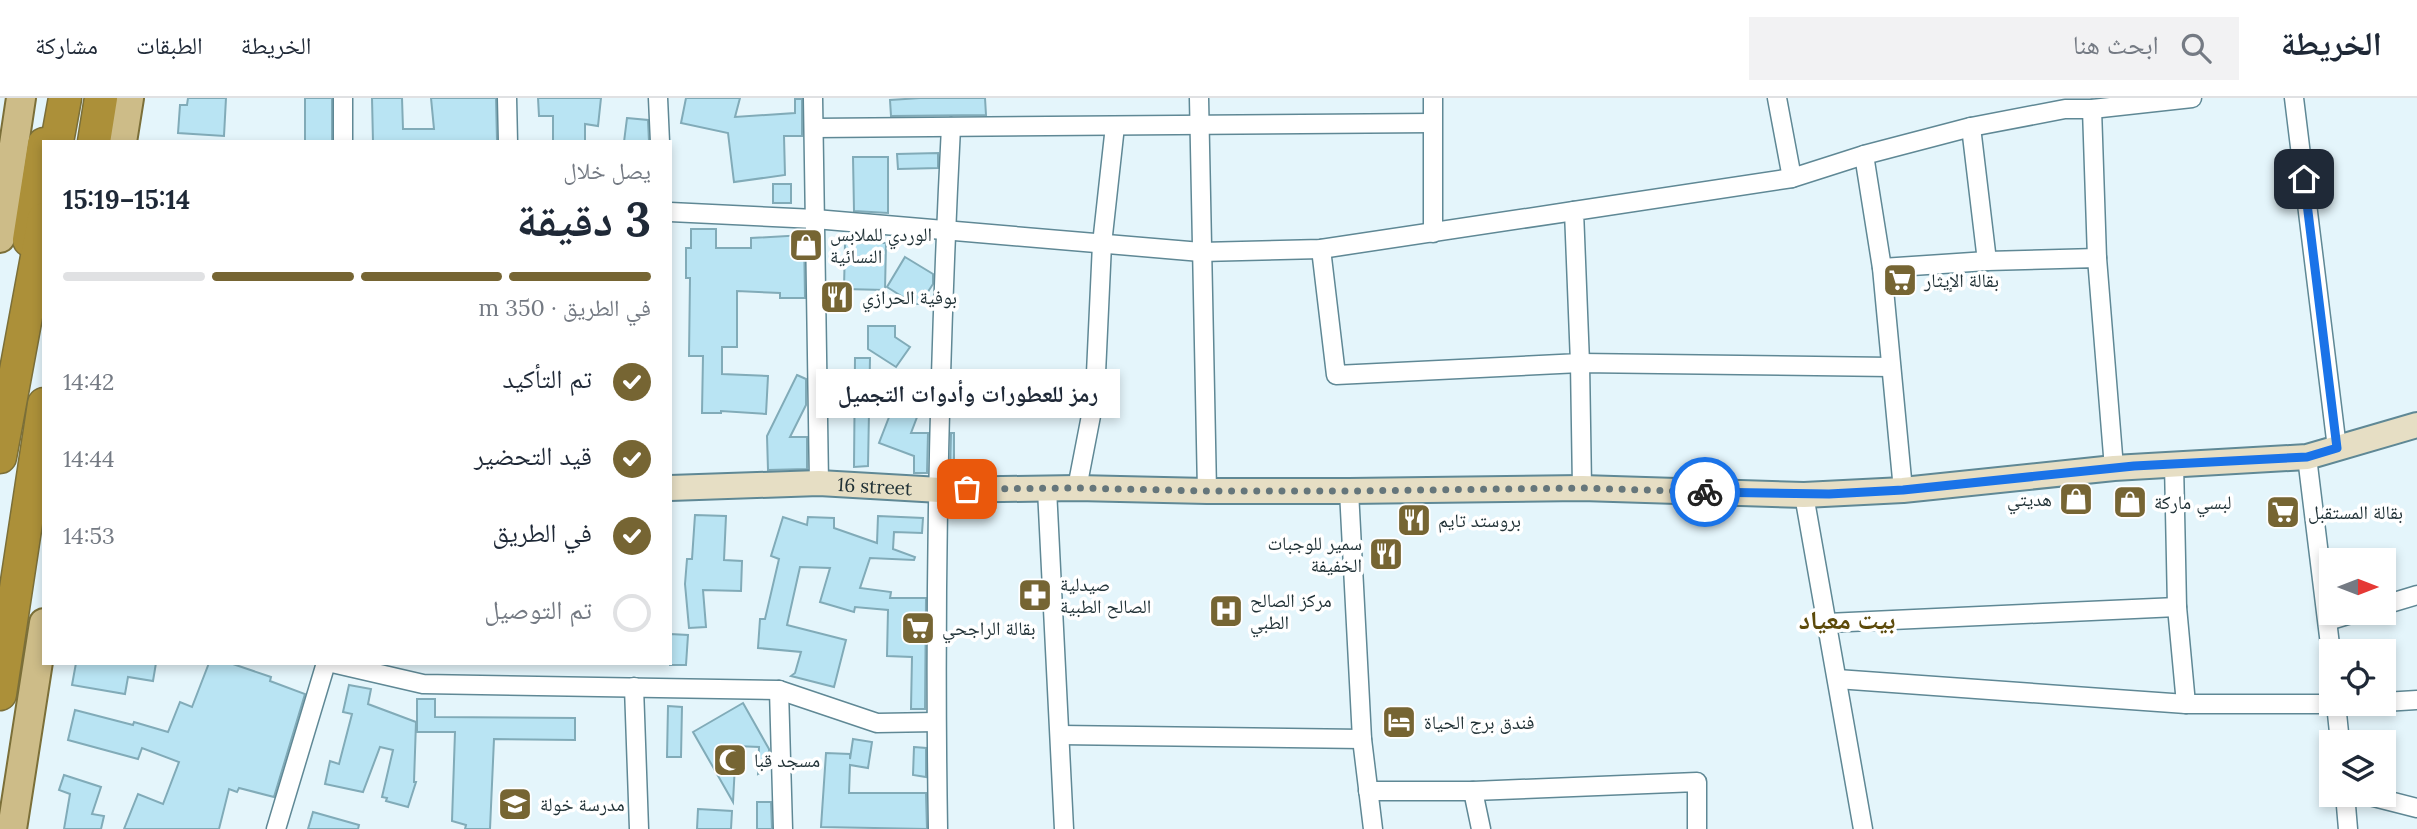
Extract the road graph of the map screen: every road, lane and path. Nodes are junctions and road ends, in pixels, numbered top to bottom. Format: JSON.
{"nodes":[{"id":1,"x":21,"y":98,"type":"edge"},
{"id":2,"x":51,"y":98,"type":"edge"},
{"id":3,"x":65,"y":98,"type":"edge"},
{"id":4,"x":86,"y":98,"type":"edge"},
{"id":5,"x":101,"y":98,"type":"edge"},
{"id":6,"x":129,"y":98,"type":"edge"},
{"id":7,"x":343,"y":98,"type":"edge"},
{"id":8,"x":508,"y":98,"type":"edge"},
{"id":9,"x":658,"y":98,"type":"edge"},
{"id":10,"x":813,"y":98,"type":"edge"},
{"id":11,"x":1199,"y":98,"type":"edge"},
{"id":12,"x":1433,"y":98,"type":"edge"},
{"id":13,"x":1777,"y":98,"type":"edge"},
{"id":14,"x":2192,"y":98,"type":"edge"},
{"id":15,"x":2294,"y":98,"type":"edge"},
{"id":16,"x":2065,"y":104,"type":"edge"},
{"id":17,"x":2092,"y":109,"type":"junction"},
{"id":18,"x":1432,"y":123,"type":"junction"},
{"id":19,"x":1200,"y":125,"type":"junction"},
{"id":20,"x":1115,"y":126,"type":"junction"},
{"id":21,"x":951,"y":127,"type":"junction"},
{"id":22,"x":1970,"y":127,"type":"junction"},
{"id":23,"x":814,"y":128,"type":"junction"},
{"id":24,"x":44,"y":140,"type":"edge"},
{"id":25,"x":57,"y":140,"type":"edge"},
{"id":26,"x":79,"y":140,"type":"edge"},
{"id":27,"x":94,"y":140,"type":"edge"},
{"id":28,"x":122,"y":140,"type":"edge"},
{"id":29,"x":343,"y":140,"type":"edge"},
{"id":30,"x":508,"y":140,"type":"edge"},
{"id":31,"x":660,"y":140,"type":"edge"},
{"id":32,"x":1864,"y":155,"type":"junction"},
{"id":33,"x":42,"y":156,"type":"edge"},
{"id":34,"x":1792,"y":178,"type":"junction"},
{"id":35,"x":1574,"y":211,"type":"junction"},
{"id":36,"x":672,"y":212,"type":"edge"},
{"id":37,"x":815,"y":219,"type":"junction"},
{"id":38,"x":42,"y":230,"type":"edge"},
{"id":39,"x":946,"y":231,"type":"junction"},
{"id":40,"x":1433,"y":233,"type":"junction"},
{"id":41,"x":0,"y":239,"type":"edge"},
{"id":42,"x":1102,"y":244,"type":"junction"},
{"id":43,"x":1321,"y":249,"type":"junction"},
{"id":44,"x":1201,"y":251,"type":"junction"},
{"id":45,"x":2096,"y":258,"type":"junction"},
{"id":46,"x":1987,"y":261,"type":"junction"},
{"id":47,"x":1882,"y":268,"type":"junction"},
{"id":48,"x":29,"y":301,"type":"junction"},
{"id":49,"x":1580,"y":363,"type":"junction"},
{"id":50,"x":1891,"y":367,"type":"junction"},
{"id":51,"x":2417,"y":425,"type":"edge"},
{"id":52,"x":42,"y":434,"type":"edge"},
{"id":53,"x":2337,"y":448,"type":"junction"},
{"id":54,"x":2307,"y":457,"type":"junction"},
{"id":55,"x":0,"y":458,"type":"edge"},
{"id":56,"x":2174,"y":463,"type":"junction"},
{"id":57,"x":40,"y":464,"type":"edge"},
{"id":58,"x":2114,"y":468,"type":"junction"},
{"id":59,"x":819,"y":484,"type":"junction"},
{"id":60,"x":672,"y":488,"type":"edge"},
{"id":61,"x":1077,"y":488,"type":"junction"},
{"id":62,"x":1582,"y":488,"type":"junction"},
{"id":63,"x":1047,"y":489,"type":"junction"},
{"id":64,"x":940,"y":490,"type":"junction"},
{"id":65,"x":1903,"y":490,"type":"junction"},
{"id":66,"x":1207,"y":491,"type":"junction"},
{"id":67,"x":1349,"y":491,"type":"junction"},
{"id":68,"x":1804,"y":495,"type":"junction"},
{"id":69,"x":2319,"y":551,"type":"edge"},
{"id":70,"x":2417,"y":595,"type":"edge"},
{"id":71,"x":2396,"y":601,"type":"edge"},
{"id":72,"x":2177,"y":607,"type":"junction"},
{"id":73,"x":1827,"y":623,"type":"junction"},
{"id":74,"x":42,"y":636,"type":"edge"},
{"id":75,"x":325,"y":665,"type":"edge"},
{"id":76,"x":341,"y":665,"type":"edge"},
{"id":77,"x":1837,"y":679,"type":"junction"},
{"id":78,"x":634,"y":687,"type":"junction"},
{"id":79,"x":779,"y":690,"type":"junction"},
{"id":80,"x":0,"y":694,"type":"edge"},
{"id":81,"x":2417,"y":700,"type":"edge"},
{"id":82,"x":2396,"y":701,"type":"edge"},
{"id":83,"x":2186,"y":704,"type":"junction"},
{"id":84,"x":2319,"y":704,"type":"edge"},
{"id":85,"x":936,"y":722,"type":"junction"},
{"id":86,"x":1060,"y":735,"type":"junction"},
{"id":87,"x":1362,"y":739,"type":"junction"},
{"id":88,"x":1368,"y":790,"type":"junction"},
{"id":89,"x":1473,"y":791,"type":"junction"},
{"id":90,"x":2396,"y":803,"type":"edge"},
{"id":91,"x":2346,"y":807,"type":"edge"},
{"id":92,"x":2417,"y":808,"type":"edge"},
{"id":93,"x":12,"y":829,"type":"edge"},
{"id":94,"x":276,"y":829,"type":"edge"},
{"id":95,"x":639,"y":829,"type":"edge"},
{"id":96,"x":783,"y":829,"type":"edge"},
{"id":97,"x":938,"y":829,"type":"edge"},
{"id":98,"x":1064,"y":829,"type":"edge"},
{"id":99,"x":1373,"y":829,"type":"edge"},
{"id":100,"x":1481,"y":829,"type":"edge"},
{"id":101,"x":1697,"y":829,"type":"edge"},
{"id":102,"x":1863,"y":829,"type":"edge"},
{"id":103,"x":2348,"y":829,"type":"edge"}],
"edges":[{"from":1,"to":41,"type":"main road"},
{"from":2,"to":24,"type":"highway"},
{"from":3,"to":25,"type":"highway"},
{"from":4,"to":26,"type":"highway"},
{"from":5,"to":27,"type":"highway"},
{"from":6,"to":28,"type":"main road"},
{"from":7,"to":29,"type":"street"},
{"from":8,"to":30,"type":"street"},
{"from":9,"to":31,"type":"street"},
{"from":10,"to":23,"type":"street"},
{"from":11,"to":19,"type":"street"},
{"from":12,"to":18,"type":"street"},
{"from":13,"to":34,"type":"street"},
{"from":14,"to":17,"type":"street"},
{"from":15,"to":53,"type":"street"},
{"from":16,"to":17,"type":"street"},
{"from":16,"to":22,"type":"street"},
{"from":17,"to":45,"type":"street"},
{"from":18,"to":19,"type":"street"},
{"from":18,"to":40,"type":"street"},
{"from":19,"to":20,"type":"street"},
{"from":19,"to":44,"type":"street"},
{"from":20,"to":21,"type":"street"},
{"from":20,"to":42,"type":"street"},
{"from":21,"to":23,"type":"street"},
{"from":21,"to":39,"type":"street"},
{"from":22,"to":32,"type":"street"},
{"from":22,"to":46,"type":"street"},
{"from":23,"to":37,"type":"street"},
{"from":32,"to":34,"type":"street"},
{"from":32,"to":47,"type":"street"},
{"from":33,"to":48,"type":"highway"},
{"from":34,"to":35,"type":"street"},
{"from":35,"to":40,"type":"street"},
{"from":35,"to":49,"type":"street"},
{"from":36,"to":37,"type":"street"},
{"from":37,"to":39,"type":"street"},
{"from":37,"to":59,"type":"street"},
{"from":38,"to":48,"type":"highway"},
{"from":39,"to":42,"type":"street"},
{"from":39,"to":64,"type":"street"},
{"from":40,"to":43,"type":"street"},
{"from":42,"to":44,"type":"street"},
{"from":42,"to":61,"type":"street"},
{"from":43,"to":44,"type":"street"},
{"from":43,"to":49,"type":"street"},
{"from":44,"to":66,"type":"street"},
{"from":45,"to":46,"type":"street"},
{"from":45,"to":58,"type":"street"},
{"from":46,"to":47,"type":"street"},
{"from":47,"to":50,"type":"street"},
{"from":48,"to":55,"type":"highway"},
{"from":49,"to":50,"type":"street"},
{"from":49,"to":62,"type":"street"},
{"from":50,"to":65,"type":"street"},
{"from":51,"to":53,"type":"street","name":"16 street"},
{"from":52,"to":57,"type":"highway"},
{"from":53,"to":54,"type":"street","name":"16 street"},
{"from":54,"to":56,"type":"street","name":"16 street"},
{"from":54,"to":69,"type":"street"},
{"from":55,"to":57,"type":"street"},
{"from":56,"to":58,"type":"street","name":"16 street"},
{"from":56,"to":72,"type":"street"},
{"from":57,"to":80,"type":"highway"},
{"from":58,"to":65,"type":"street","name":"16 street"},
{"from":59,"to":60,"type":"street","name":"16 street"},
{"from":59,"to":64,"type":"street","name":"16 street"},
{"from":61,"to":63,"type":"street","name":"16 street"},
{"from":61,"to":66,"type":"street","name":"16 street"},
{"from":62,"to":67,"type":"street","name":"16 street"},
{"from":62,"to":68,"type":"street","name":"16 street"},
{"from":63,"to":64,"type":"street","name":"16 street"},
{"from":63,"to":86,"type":"street"},
{"from":64,"to":85,"type":"street"},
{"from":65,"to":68,"type":"street","name":"16 street"},
{"from":66,"to":67,"type":"street","name":"16 street"},
{"from":67,"to":87,"type":"street"},
{"from":68,"to":73,"type":"street"},
{"from":70,"to":71,"type":"street"},
{"from":72,"to":73,"type":"street"},
{"from":72,"to":83,"type":"street"},
{"from":73,"to":77,"type":"street"},
{"from":74,"to":93,"type":"main road"},
{"from":75,"to":94,"type":"street"},
{"from":76,"to":78,"type":"street"},
{"from":77,"to":83,"type":"street"},
{"from":77,"to":102,"type":"street"},
{"from":78,"to":79,"type":"street"},
{"from":78,"to":95,"type":"street"},
{"from":79,"to":85,"type":"street"},
{"from":79,"to":96,"type":"street"},
{"from":81,"to":82,"type":"street"},
{"from":83,"to":84,"type":"street"},
{"from":85,"to":97,"type":"street"},
{"from":86,"to":87,"type":"street"},
{"from":86,"to":98,"type":"street"},
{"from":87,"to":88,"type":"street"},
{"from":88,"to":89,"type":"street"},
{"from":88,"to":99,"type":"street"},
{"from":89,"to":100,"type":"street"},
{"from":89,"to":101,"type":"street"},
{"from":90,"to":92,"type":"street"},
{"from":91,"to":103,"type":"street"}]}
